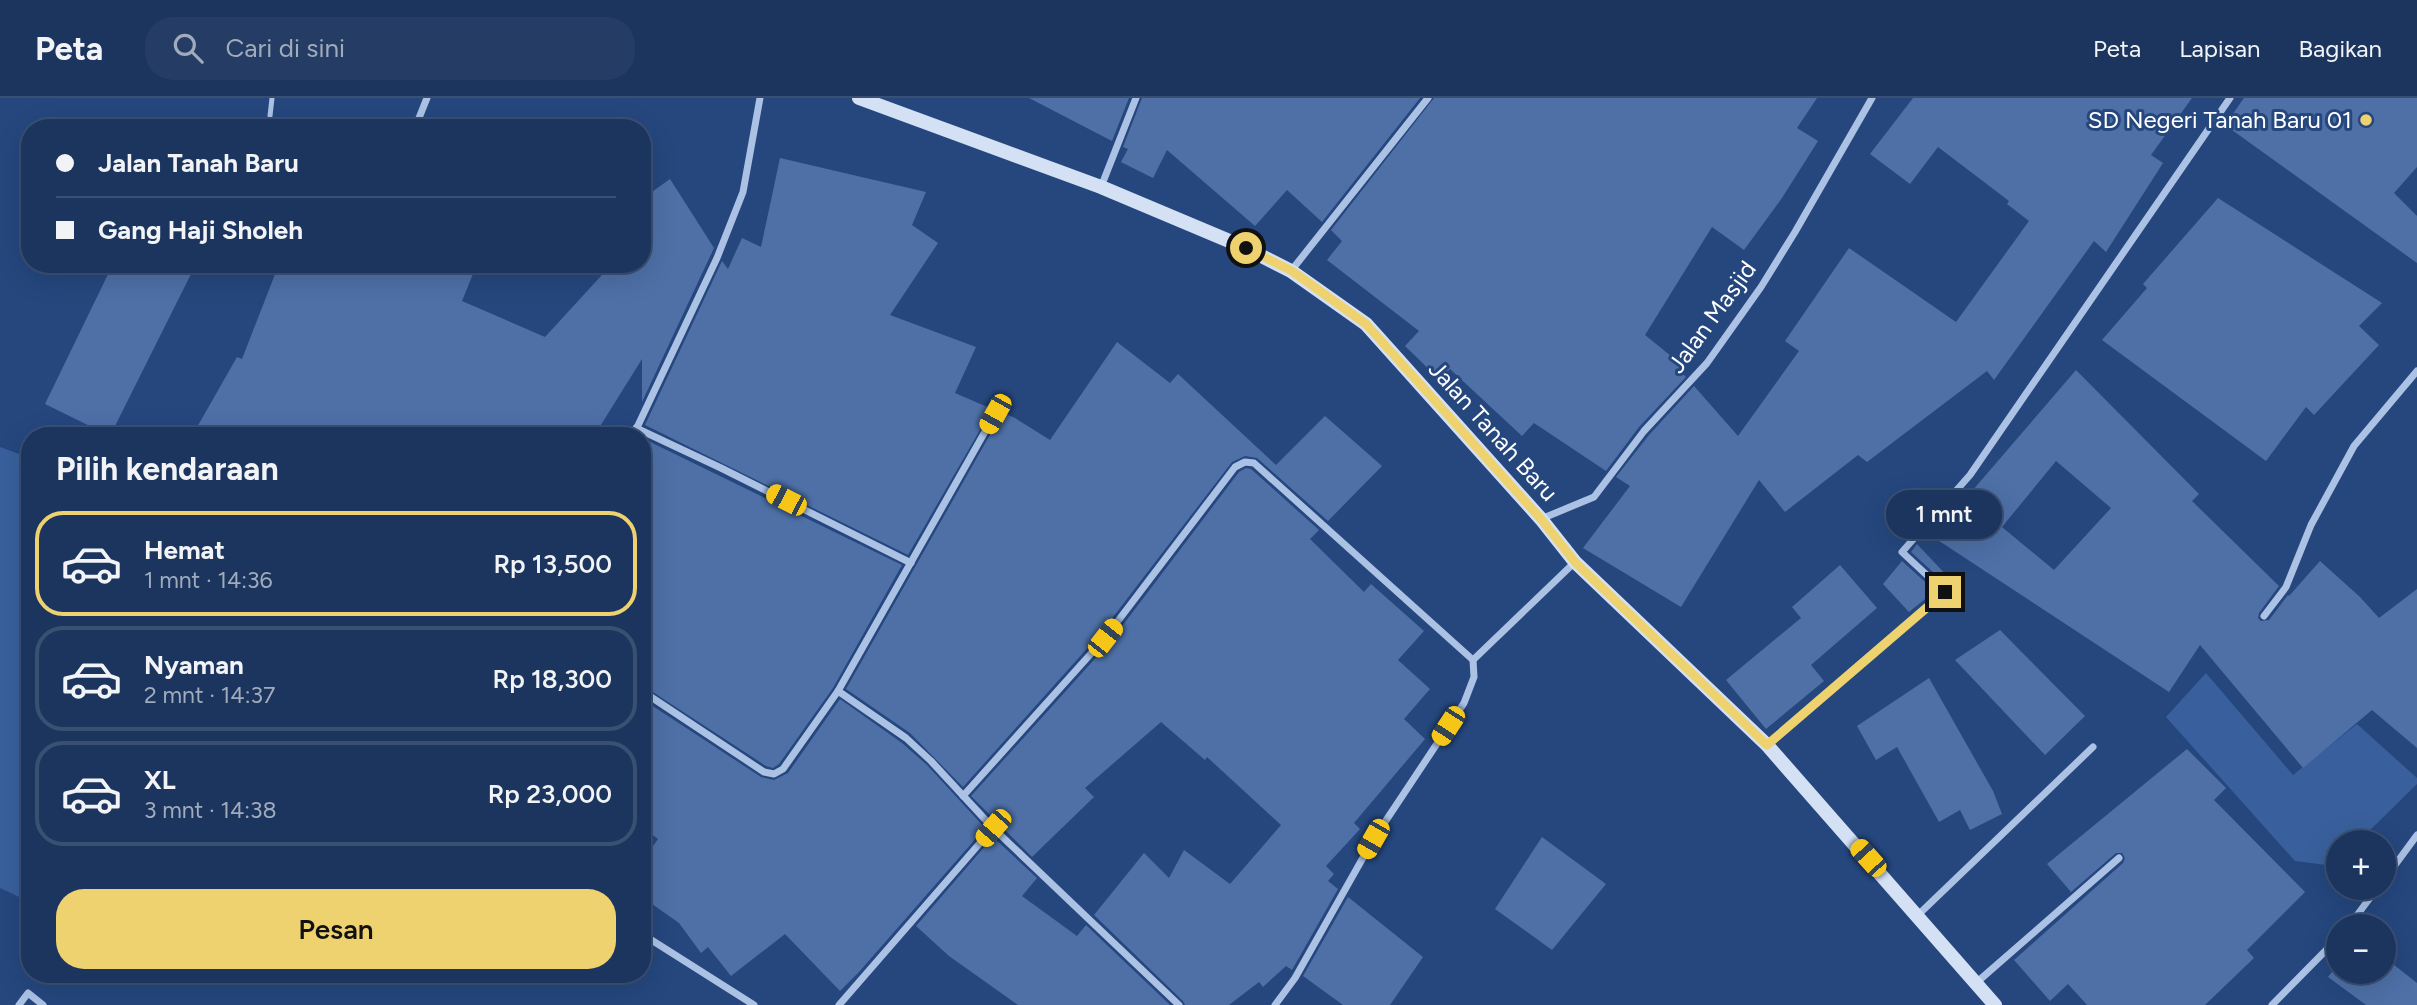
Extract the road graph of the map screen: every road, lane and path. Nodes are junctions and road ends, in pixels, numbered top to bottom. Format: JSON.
{"nodes":[{"id":1,"x":272,"y":98,"type":"edge"},
{"id":2,"x":428,"y":98,"type":"edge"},
{"id":3,"x":760,"y":98,"type":"edge"},
{"id":4,"x":859,"y":98,"type":"edge"},
{"id":5,"x":1136,"y":98,"type":"edge"},
{"id":6,"x":1428,"y":98,"type":"edge"},
{"id":7,"x":1872,"y":98,"type":"edge"},
{"id":8,"x":2230,"y":98,"type":"edge"},
{"id":9,"x":270,"y":116,"type":"dead end"},
{"id":10,"x":419,"y":119,"type":"edge"},
{"id":11,"x":1101,"y":187,"type":"junction"},
{"id":12,"x":1292,"y":271,"type":"junction"},
{"id":13,"x":2417,"y":371,"type":"edge"},
{"id":14,"x":995,"y":414,"type":"dead end"},
{"id":15,"x":637,"y":427,"type":"edge"},
{"id":16,"x":651,"y":439,"type":"edge"},
{"id":17,"x":1541,"y":519,"type":"junction"},
{"id":18,"x":1575,"y":562,"type":"junction"},
{"id":19,"x":911,"y":563,"type":"junction"},
{"id":20,"x":2264,"y":616,"type":"dead end"},
{"id":21,"x":1473,"y":660,"type":"junction"},
{"id":22,"x":838,"y":691,"type":"junction"},
{"id":23,"x":651,"y":697,"type":"edge"},
{"id":24,"x":1767,"y":745,"type":"junction"},
{"id":25,"x":2093,"y":747,"type":"dead end"},
{"id":26,"x":963,"y":796,"type":"junction"},
{"id":27,"x":993,"y":828,"type":"junction"},
{"id":28,"x":2417,"y":835,"type":"edge"},
{"id":29,"x":2414,"y":845,"type":"edge"},
{"id":30,"x":2119,"y":858,"type":"dead end"},
{"id":31,"x":2396,"y":866,"type":"edge"},
{"id":32,"x":1918,"y":915,"type":"junction"},
{"id":33,"x":651,"y":940,"type":"edge"},
{"id":34,"x":2326,"y":950,"type":"edge"},
{"id":35,"x":1976,"y":982,"type":"junction"},
{"id":36,"x":19,"y":1005,"type":"edge"},
{"id":37,"x":43,"y":1005,"type":"edge"},
{"id":38,"x":754,"y":1005,"type":"edge"},
{"id":39,"x":839,"y":1005,"type":"edge"},
{"id":40,"x":1179,"y":1005,"type":"edge"},
{"id":41,"x":1275,"y":1005,"type":"edge"},
{"id":42,"x":1995,"y":1005,"type":"edge"},
{"id":43,"x":2272,"y":1005,"type":"edge"}],
"edges":[{"from":1,"to":9,"type":"lane"},
{"from":2,"to":10,"type":"street"},
{"from":3,"to":15,"type":"street"},
{"from":4,"to":11,"type":"main road","name":"Jalan Tanah Baru"},
{"from":5,"to":11,"type":"street"},
{"from":6,"to":12,"type":"street"},
{"from":7,"to":17,"type":"street","name":"Jalan Masjid"},
{"from":8,"to":24,"type":"street"},
{"from":11,"to":12,"type":"main road","name":"Jalan Tanah Baru"},
{"from":12,"to":17,"type":"main road","name":"Jalan Tanah Baru"},
{"from":13,"to":20,"type":"street"},
{"from":14,"to":19,"type":"street"},
{"from":16,"to":19,"type":"street"},
{"from":17,"to":18,"type":"main road","name":"Jalan Tanah Baru"},
{"from":18,"to":21,"type":"street"},
{"from":18,"to":24,"type":"main road","name":"Jalan Tanah Baru"},
{"from":19,"to":22,"type":"street"},
{"from":21,"to":26,"type":"street"},
{"from":21,"to":41,"type":"street"},
{"from":22,"to":23,"type":"street"},
{"from":22,"to":26,"type":"street"},
{"from":24,"to":32,"type":"main road","name":"Jalan Tanah Baru"},
{"from":25,"to":32,"type":"street"},
{"from":26,"to":27,"type":"street"},
{"from":27,"to":39,"type":"street"},
{"from":27,"to":40,"type":"street"},
{"from":28,"to":29,"type":"street"},
{"from":29,"to":31,"type":"street"},
{"from":30,"to":35,"type":"street"},
{"from":32,"to":35,"type":"main road","name":"Jalan Tanah Baru"},
{"from":33,"to":38,"type":"street"},
{"from":34,"to":43,"type":"street"},
{"from":35,"to":42,"type":"main road","name":"Jalan Tanah Baru"},
{"from":36,"to":37,"type":"street"}]}
